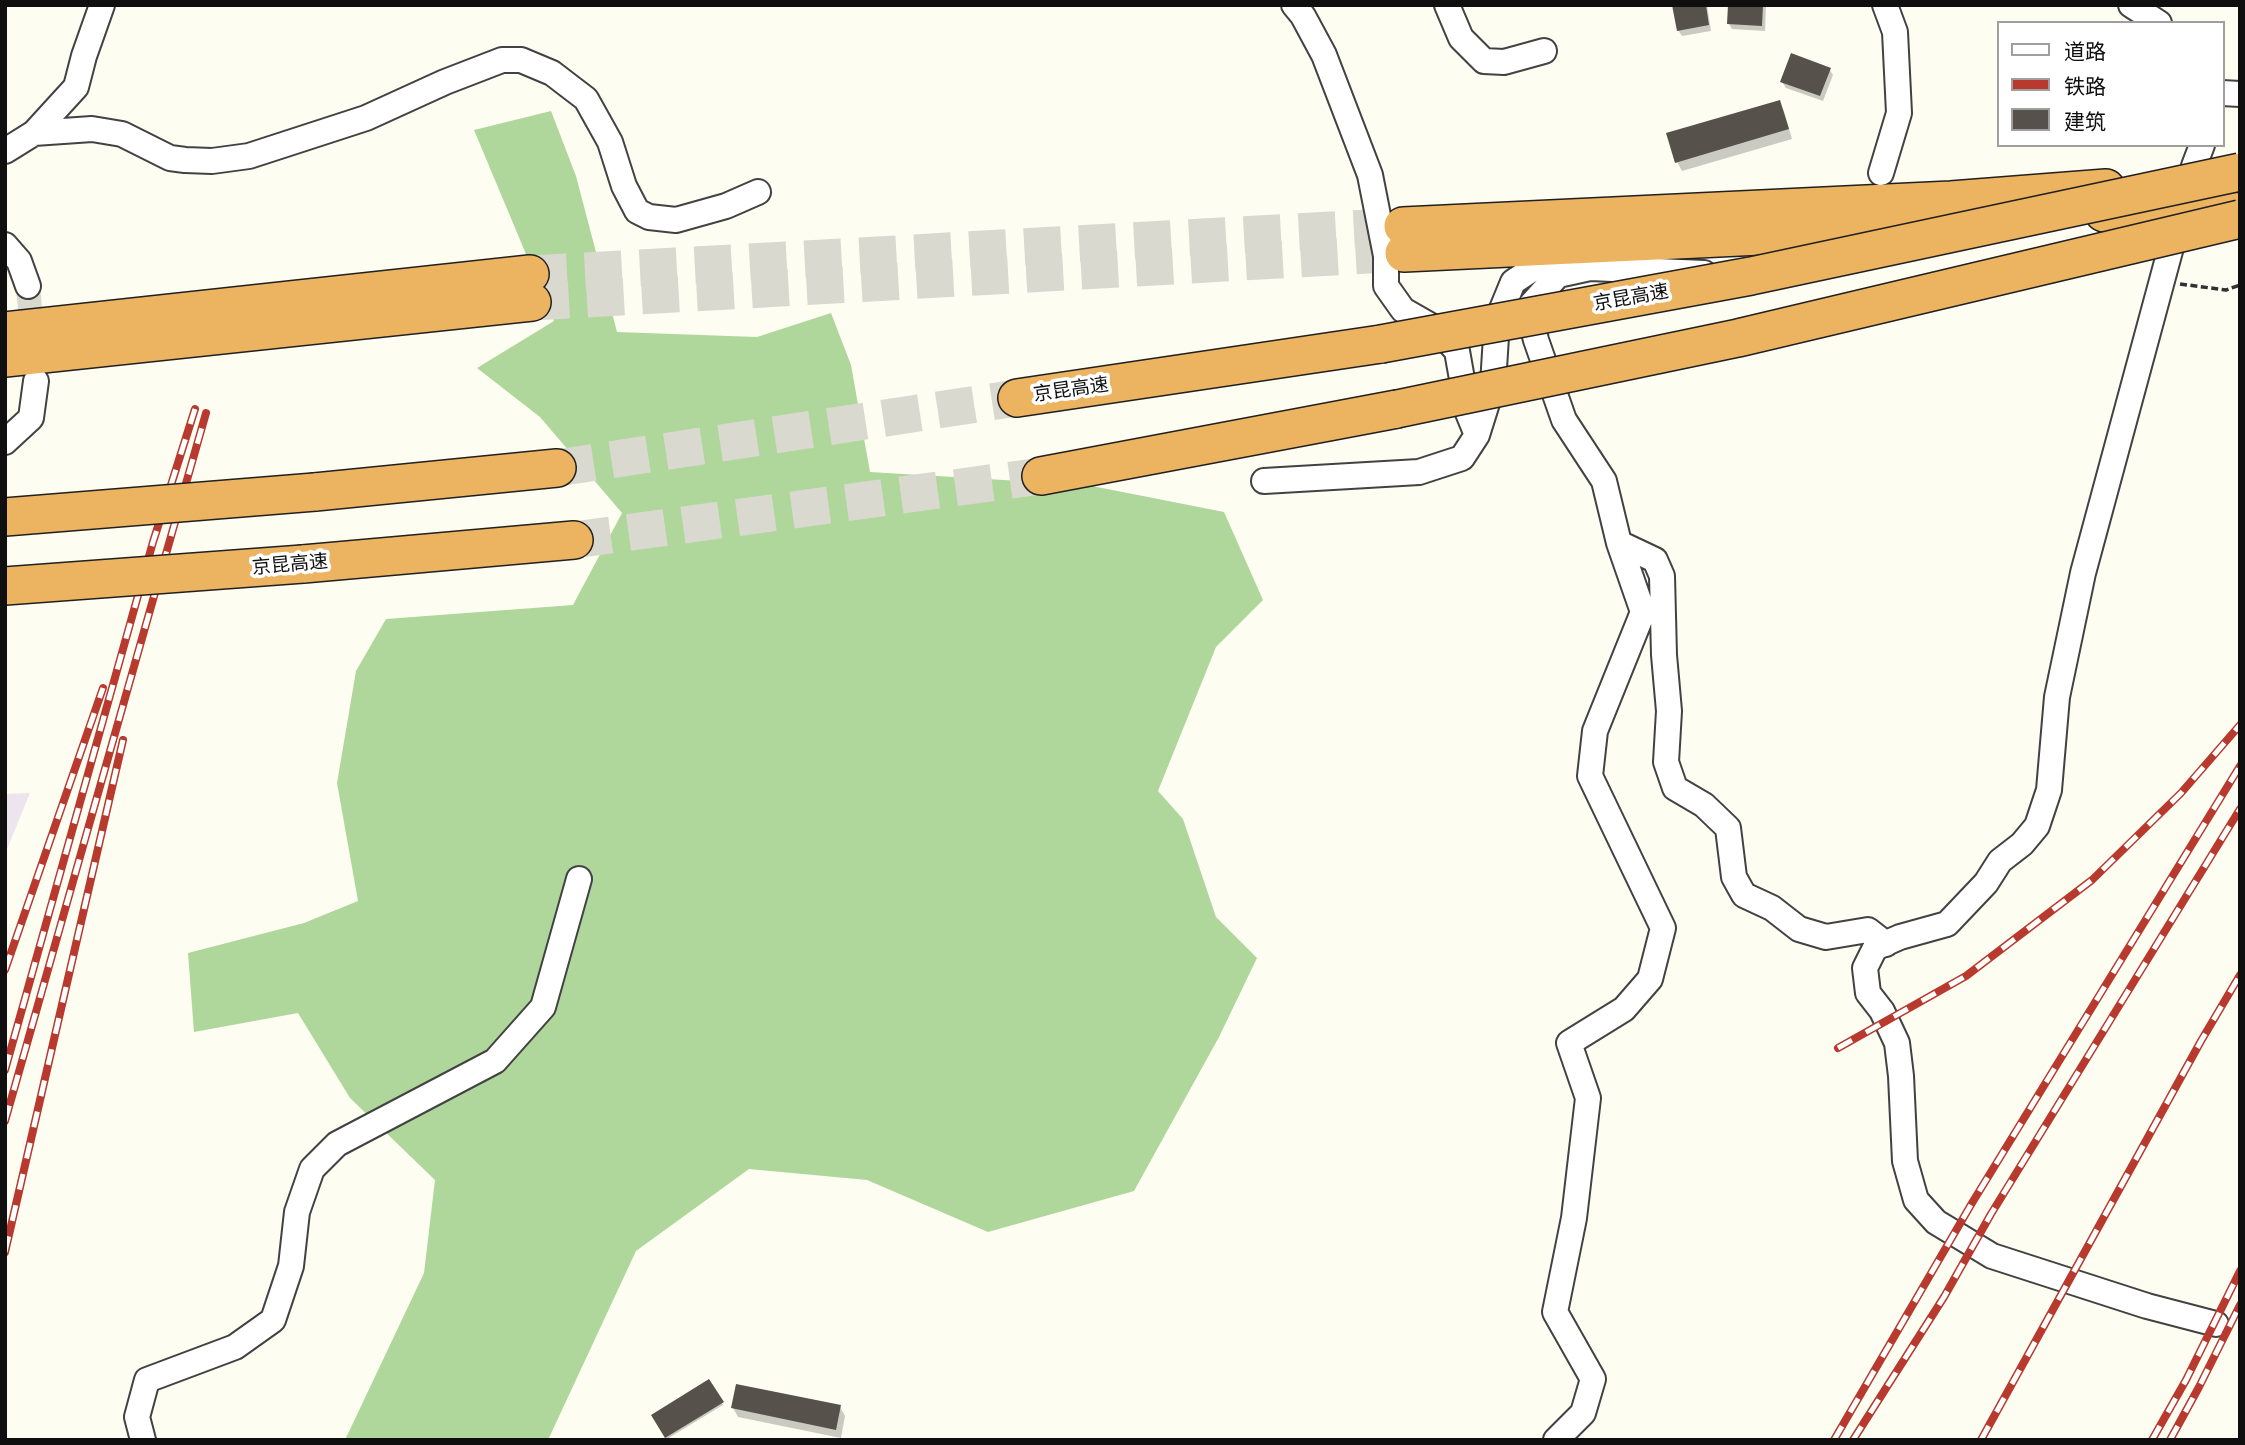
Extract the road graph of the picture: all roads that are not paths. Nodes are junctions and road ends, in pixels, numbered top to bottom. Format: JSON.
{"nodes":[{"id":1,"x":102,"y":5,"type":"edge"},
{"id":2,"x":1294,"y":5,"type":"edge"},
{"id":3,"x":1447,"y":5,"type":"edge"},
{"id":4,"x":1885,"y":5,"type":"edge"},
{"id":5,"x":2130,"y":5,"type":"edge"},
{"id":6,"x":2156,"y":21,"type":"edge"},
{"id":7,"x":1544,"y":51,"type":"dead end"},
{"id":8,"x":34,"y":133,"type":"junction"},
{"id":9,"x":5,"y":151,"type":"edge"},
{"id":10,"x":2240,"y":172,"type":"edge"},
{"id":11,"x":1881,"y":173,"type":"dead end"},
{"id":12,"x":2240,"y":182,"type":"edge"},
{"id":13,"x":758,"y":192,"type":"dead end"},
{"id":14,"x":2240,"y":212,"type":"edge"},
{"id":15,"x":2179,"y":218,"type":"dead end"},
{"id":16,"x":2240,"y":219,"type":"edge"},
{"id":17,"x":1866,"y":244,"type":"dead end"},
{"id":18,"x":5,"y":245,"type":"edge"},
{"id":19,"x":1558,"y":275,"type":"junction"},
{"id":20,"x":28,"y":286,"type":"tunnel mouth"},
{"id":21,"x":5,"y":331,"type":"edge"},
{"id":22,"x":5,"y":358,"type":"edge"},
{"id":23,"x":36,"y":381,"type":"dead end"},
{"id":24,"x":1017,"y":398,"type":"tunnel mouth"},
{"id":25,"x":1477,"y":435,"type":"junction"},
{"id":26,"x":5,"y":442,"type":"edge"},
{"id":27,"x":557,"y":468,"type":"tunnel mouth"},
{"id":28,"x":1041,"y":476,"type":"tunnel mouth"},
{"id":29,"x":1264,"y":481,"type":"dead end"},
{"id":30,"x":5,"y":517,"type":"edge"},
{"id":31,"x":574,"y":540,"type":"tunnel mouth"},
{"id":32,"x":1619,"y":543,"type":"junction"},
{"id":33,"x":5,"y":586,"type":"edge"},
{"id":34,"x":579,"y":878,"type":"dead end"},
{"id":35,"x":1886,"y":943,"type":"junction"},
{"id":36,"x":2216,"y":1324,"type":"dead end"},
{"id":37,"x":143,"y":1440,"type":"edge"},
{"id":38,"x":1556,"y":1440,"type":"edge"}],
"edges":[{"from":1,"to":8,"type":"street"},
{"from":2,"to":25,"type":"street"},
{"from":3,"to":7,"type":"street"},
{"from":4,"to":11,"type":"street"},
{"from":5,"to":6,"type":"street"},
{"from":8,"to":9,"type":"street"},
{"from":8,"to":13,"type":"street"},
{"from":10,"to":24,"type":"highway","name":"京昆高速","bridge":true},
{"from":12,"to":14,"type":"highway"},
{"from":15,"to":35,"type":"street"},
{"from":16,"to":28,"type":"highway","bridge":true},
{"from":17,"to":19,"type":"street"},
{"from":18,"to":20,"type":"street"},
{"from":19,"to":25,"type":"street"},
{"from":19,"to":32,"type":"street"},
{"from":21,"to":22,"type":"highway"},
{"from":23,"to":26,"type":"street"},
{"from":25,"to":29,"type":"street"},
{"from":27,"to":30,"type":"highway","bridge":true},
{"from":31,"to":33,"type":"highway","name":"京昆高速","bridge":true},
{"from":32,"to":35,"type":"street"},
{"from":32,"to":38,"type":"street"},
{"from":34,"to":37,"type":"street"},
{"from":35,"to":36,"type":"street"}]}
